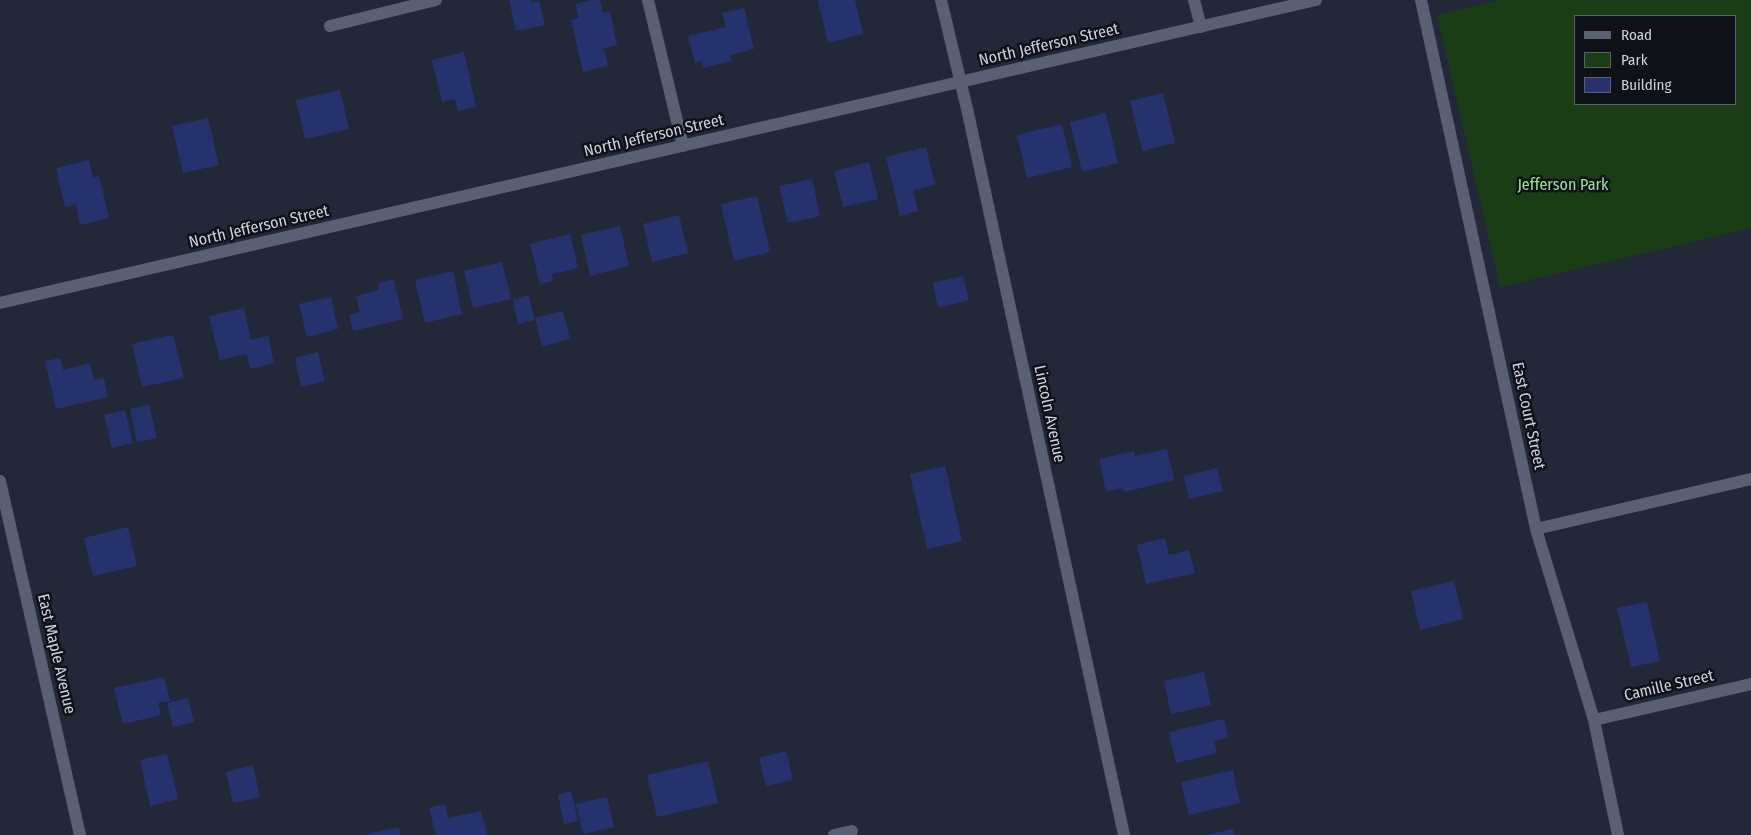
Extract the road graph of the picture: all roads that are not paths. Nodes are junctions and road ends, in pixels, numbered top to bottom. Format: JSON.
{"nodes":[{"id":1,"x":436,"y":0,"type":"edge"},
{"id":2,"x":648,"y":0,"type":"edge"},
{"id":3,"x":941,"y":0,"type":"edge"},
{"id":4,"x":1194,"y":0,"type":"edge"},
{"id":5,"x":1316,"y":0,"type":"edge"},
{"id":6,"x":1421,"y":0,"type":"edge"},
{"id":7,"x":330,"y":26,"type":"dead end"},
{"id":8,"x":1201,"y":26,"type":"junction"},
{"id":9,"x":960,"y":82,"type":"junction"},
{"id":10,"x":683,"y":146,"type":"junction"},
{"id":11,"x":0,"y":303,"type":"edge"},
{"id":12,"x":1751,"y":479,"type":"edge"},
{"id":13,"x":0,"y":481,"type":"edge"},
{"id":14,"x":1536,"y":529,"type":"junction"},
{"id":15,"x":1751,"y":684,"type":"edge"},
{"id":16,"x":1594,"y":720,"type":"junction"},
{"id":17,"x":852,"y":833,"type":"edge"},
{"id":18,"x":80,"y":835,"type":"edge"},
{"id":19,"x":834,"y":835,"type":"edge"},
{"id":20,"x":1124,"y":835,"type":"edge"},
{"id":21,"x":1618,"y":835,"type":"edge"}],
"edges":[{"from":1,"to":7,"type":"street"},
{"from":2,"to":10,"type":"street"},
{"from":3,"to":9,"type":"street","name":"Lincoln Avenue"},
{"from":4,"to":8,"type":"street"},
{"from":5,"to":8,"type":"street","name":"North Jefferson Street"},
{"from":6,"to":14,"type":"street","name":"East Court Street"},
{"from":8,"to":9,"type":"street","name":"North Jefferson Street"},
{"from":9,"to":10,"type":"street","name":"North Jefferson Street"},
{"from":9,"to":20,"type":"street","name":"Lincoln Avenue"},
{"from":10,"to":11,"type":"street","name":"North Jefferson Street"},
{"from":12,"to":14,"type":"street"},
{"from":13,"to":18,"type":"street","name":"East Maple Avenue"},
{"from":14,"to":16,"type":"street","name":"East Court Street"},
{"from":15,"to":16,"type":"street","name":"Camille Street"},
{"from":16,"to":21,"type":"street","name":"East Court Street"},
{"from":17,"to":19,"type":"street"}]}
